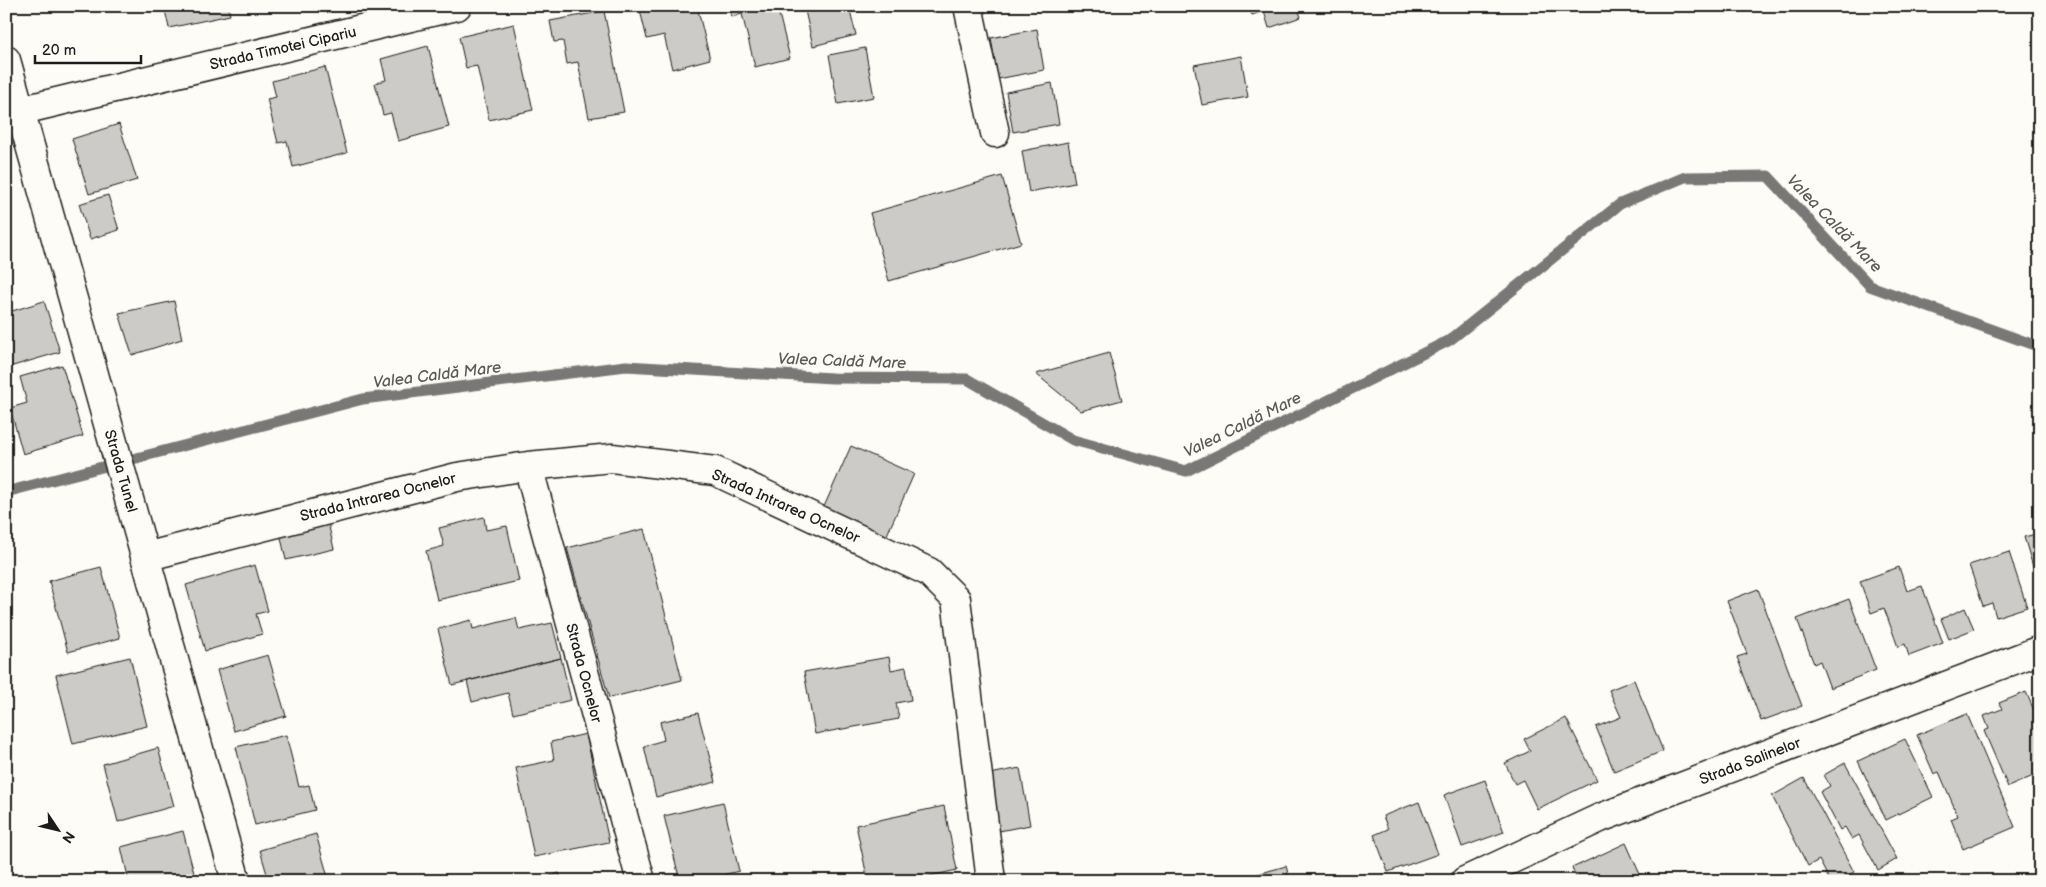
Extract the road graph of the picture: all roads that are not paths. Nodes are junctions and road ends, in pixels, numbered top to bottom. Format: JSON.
{"nodes":[{"id":1,"x":457,"y":6,"type":"edge"},
{"id":2,"x":968,"y":6,"type":"edge"},
{"id":3,"x":6,"y":60,"type":"edge"},
{"id":4,"x":13,"y":112,"type":"edge"},
{"id":5,"x":995,"y":133,"type":"dead end"},
{"id":6,"x":528,"y":466,"type":"junction"},
{"id":7,"x":145,"y":557,"type":"junction"},
{"id":8,"x":2040,"y":650,"type":"edge"},
{"id":9,"x":236,"y":881,"type":"edge"},
{"id":10,"x":641,"y":881,"type":"edge"},
{"id":11,"x":991,"y":881,"type":"edge"},
{"id":12,"x":1464,"y":881,"type":"edge"}],
"edges":[{"from":1,"to":4,"type":"street","name":"Strada Timotei Cipariu"},
{"from":2,"to":5,"type":"street"},
{"from":3,"to":4,"type":"street","name":"Strada Tunel"},
{"from":4,"to":7,"type":"street","name":"Strada Tunel"},
{"from":6,"to":7,"type":"street","name":"Strada Intrarea Ocnelor"},
{"from":6,"to":10,"type":"street","name":"Strada Ocnelor"},
{"from":6,"to":11,"type":"street","name":"Strada Intrarea Ocnelor"},
{"from":7,"to":9,"type":"street","name":"Strada Tunel"},
{"from":8,"to":12,"type":"street","name":"Strada Salinelor"}]}
